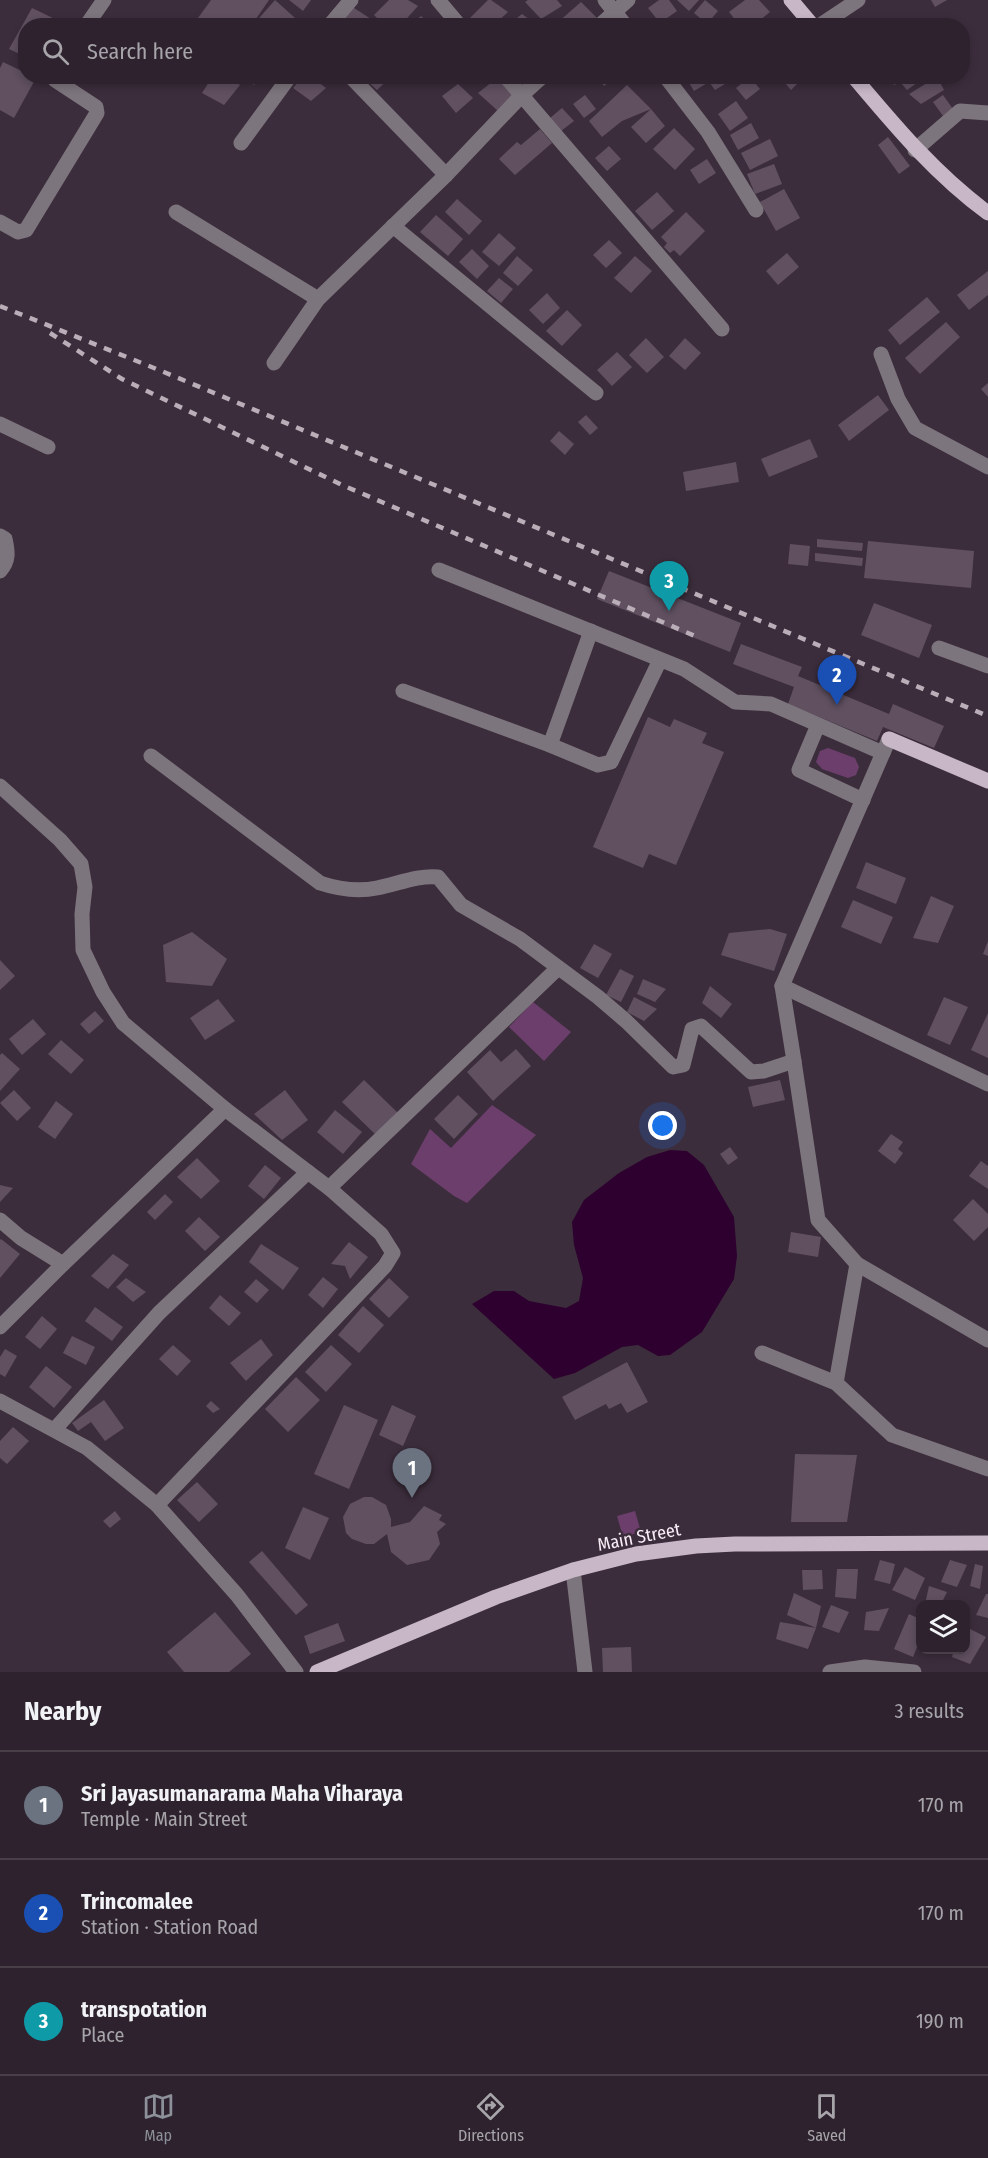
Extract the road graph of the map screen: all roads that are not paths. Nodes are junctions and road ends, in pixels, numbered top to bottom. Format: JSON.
{"nodes":[{"id":1,"x":104,"y":0,"type":"edge"},
{"id":2,"x":351,"y":0,"type":"edge"},
{"id":3,"x":438,"y":0,"type":"edge"},
{"id":4,"x":628,"y":0,"type":"edge"},
{"id":5,"x":791,"y":0,"type":"edge"},
{"id":6,"x":858,"y":0,"type":"edge"},
{"id":7,"x":610,"y":5,"type":"edge"},
{"id":8,"x":92,"y":18,"type":"edge"},
{"id":9,"x":336,"y":18,"type":"edge"},
{"id":10,"x":453,"y":18,"type":"edge"},
{"id":11,"x":620,"y":18,"type":"edge"},
{"id":12,"x":806,"y":18,"type":"edge"},
{"id":13,"x":831,"y":18,"type":"edge"},
{"id":14,"x":61,"y":84,"type":"edge"},
{"id":15,"x":284,"y":84,"type":"edge"},
{"id":16,"x":358,"y":84,"type":"edge"},
{"id":17,"x":512,"y":84,"type":"edge"},
{"id":18,"x":534,"y":84,"type":"edge"},
{"id":19,"x":671,"y":84,"type":"edge"},
{"id":20,"x":860,"y":84,"type":"edge"},
{"id":21,"x":522,"y":95,"type":"junction"},
{"id":22,"x":988,"y":114,"type":"edge"},
{"id":23,"x":241,"y":143,"type":"dead end"},
{"id":24,"x":915,"y":150,"type":"junction"},
{"id":25,"x":446,"y":175,"type":"junction"},
{"id":26,"x":756,"y":210,"type":"dead end"},
{"id":27,"x":176,"y":212,"type":"dead end"},
{"id":28,"x":988,"y":213,"type":"edge"},
{"id":29,"x":0,"y":222,"type":"edge"},
{"id":30,"x":393,"y":226,"type":"junction"},
{"id":31,"x":318,"y":299,"type":"junction"},
{"id":32,"x":722,"y":329,"type":"dead end"},
{"id":33,"x":881,"y":354,"type":"dead end"},
{"id":34,"x":274,"y":363,"type":"dead end"},
{"id":35,"x":596,"y":393,"type":"dead end"},
{"id":36,"x":0,"y":424,"type":"edge"},
{"id":37,"x":48,"y":447,"type":"dead end"},
{"id":38,"x":988,"y":467,"type":"edge"},
{"id":39,"x":0,"y":536,"type":"edge"},
{"id":40,"x":439,"y":570,"type":"dead end"},
{"id":41,"x":0,"y":572,"type":"edge"},
{"id":42,"x":591,"y":631,"type":"junction"},
{"id":43,"x":939,"y":648,"type":"dead end"},
{"id":44,"x":660,"y":660,"type":"junction"},
{"id":45,"x":988,"y":666,"type":"edge"},
{"id":46,"x":403,"y":691,"type":"dead end"},
{"id":47,"x":818,"y":725,"type":"junction"},
{"id":48,"x":889,"y":739,"type":"joint"},
{"id":49,"x":550,"y":744,"type":"junction"},
{"id":50,"x":883,"y":753,"type":"junction"},
{"id":51,"x":151,"y":756,"type":"dead end"},
{"id":52,"x":988,"y":781,"type":"edge"},
{"id":53,"x":0,"y":786,"type":"edge"},
{"id":54,"x":863,"y":800,"type":"junction"},
{"id":55,"x":558,"y":968,"type":"junction"},
{"id":56,"x":782,"y":986,"type":"junction"},
{"id":57,"x":794,"y":1061,"type":"junction"},
{"id":58,"x":988,"y":1084,"type":"edge"},
{"id":59,"x":225,"y":1108,"type":"junction"},
{"id":60,"x":308,"y":1172,"type":"junction"},
{"id":61,"x":329,"y":1188,"type":"junction"},
{"id":62,"x":0,"y":1220,"type":"edge"},
{"id":63,"x":63,"y":1264,"type":"junction"},
{"id":64,"x":857,"y":1264,"type":"junction"},
{"id":65,"x":0,"y":1326,"type":"edge"},
{"id":66,"x":988,"y":1340,"type":"edge"},
{"id":67,"x":762,"y":1353,"type":"dead end"},
{"id":68,"x":836,"y":1383,"type":"junction"},
{"id":69,"x":0,"y":1401,"type":"edge"},
{"id":70,"x":55,"y":1429,"type":"junction"},
{"id":71,"x":988,"y":1469,"type":"edge"},
{"id":72,"x":157,"y":1505,"type":"junction"},
{"id":73,"x":988,"y":1543,"type":"edge"},
{"id":74,"x":573,"y":1570,"type":"junction"},
{"id":75,"x":296,"y":1672,"type":"edge"},
{"id":76,"x":318,"y":1672,"type":"edge"},
{"id":77,"x":585,"y":1672,"type":"edge"},
{"id":78,"x":830,"y":1672,"type":"edge"},
{"id":79,"x":914,"y":1672,"type":"edge"}],
"edges":[{"from":1,"to":8,"type":"street"},
{"from":2,"to":9,"type":"street"},
{"from":3,"to":10,"type":"street"},
{"from":4,"to":7,"type":"street"},
{"from":5,"to":12,"type":"main road"},
{"from":6,"to":13,"type":"street"},
{"from":7,"to":11,"type":"street"},
{"from":14,"to":29,"type":"street"},
{"from":15,"to":23,"type":"street"},
{"from":16,"to":25,"type":"street"},
{"from":17,"to":21,"type":"street"},
{"from":18,"to":21,"type":"street"},
{"from":19,"to":26,"type":"street"},
{"from":20,"to":24,"type":"main road"},
{"from":21,"to":25,"type":"street"},
{"from":21,"to":32,"type":"street"},
{"from":22,"to":24,"type":"street"},
{"from":24,"to":28,"type":"main road"},
{"from":25,"to":30,"type":"street"},
{"from":27,"to":31,"type":"street"},
{"from":30,"to":31,"type":"street"},
{"from":30,"to":35,"type":"street"},
{"from":31,"to":34,"type":"street"},
{"from":33,"to":38,"type":"street"},
{"from":36,"to":37,"type":"street"},
{"from":39,"to":41,"type":"street"},
{"from":40,"to":42,"type":"street"},
{"from":42,"to":44,"type":"street"},
{"from":42,"to":49,"type":"street"},
{"from":43,"to":45,"type":"street"},
{"from":44,"to":47,"type":"street"},
{"from":44,"to":49,"type":"street"},
{"from":46,"to":49,"type":"street"},
{"from":47,"to":50,"type":"street"},
{"from":47,"to":54,"type":"street"},
{"from":48,"to":50,"type":"street"},
{"from":48,"to":52,"type":"main road"},
{"from":50,"to":54,"type":"street"},
{"from":51,"to":55,"type":"street"},
{"from":53,"to":59,"type":"street"},
{"from":54,"to":56,"type":"street"},
{"from":55,"to":57,"type":"street"},
{"from":55,"to":61,"type":"street"},
{"from":56,"to":57,"type":"street"},
{"from":56,"to":58,"type":"street"},
{"from":57,"to":64,"type":"street"},
{"from":59,"to":60,"type":"street"},
{"from":59,"to":63,"type":"street"},
{"from":60,"to":61,"type":"street"},
{"from":60,"to":70,"type":"street"},
{"from":61,"to":72,"type":"street"},
{"from":62,"to":63,"type":"street"},
{"from":63,"to":65,"type":"street"},
{"from":64,"to":66,"type":"street"},
{"from":64,"to":68,"type":"street"},
{"from":67,"to":68,"type":"street"},
{"from":68,"to":71,"type":"street"},
{"from":69,"to":70,"type":"street"},
{"from":70,"to":72,"type":"street"},
{"from":72,"to":75,"type":"street"},
{"from":73,"to":74,"type":"main road","name":"Main Street"},
{"from":74,"to":76,"type":"main road","name":"Main Street"},
{"from":74,"to":77,"type":"street"},
{"from":78,"to":79,"type":"street"}]}
